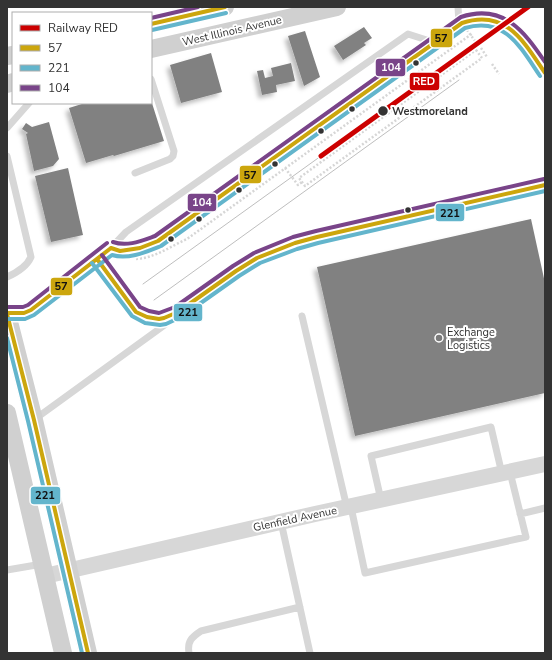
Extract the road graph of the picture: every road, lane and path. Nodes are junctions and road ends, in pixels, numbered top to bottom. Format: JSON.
{"nodes":[{"id":1,"x":224,"y":7,"type":"edge"},
{"id":2,"x":337,"y":7,"type":"edge"},
{"id":3,"x":458,"y":7,"type":"edge"},
{"id":4,"x":178,"y":12,"type":"edge"},
{"id":5,"x":459,"y":23,"type":"junction"},
{"id":6,"x":152,"y":24,"type":"edge"},
{"id":7,"x":468,"y":30,"type":"dead end"},
{"id":8,"x":472,"y":34,"type":"junction"},
{"id":9,"x":475,"y":41,"type":"dead end"},
{"id":10,"x":436,"y":43,"type":"junction"},
{"id":11,"x":152,"y":49,"type":"edge"},
{"id":12,"x":479,"y":54,"type":"junction"},
{"id":13,"x":487,"y":57,"type":"dead end"},
{"id":14,"x":492,"y":64,"type":"dead end"},
{"id":15,"x":545,"y":73,"type":"edge"},
{"id":16,"x":499,"y":74,"type":"dead end"},
{"id":17,"x":152,"y":82,"type":"edge"},
{"id":18,"x":375,"y":97,"type":"dead end"},
{"id":19,"x":378,"y":101,"type":"junction"},
{"id":20,"x":28,"y":104,"type":"edge"},
{"id":21,"x":7,"y":128,"type":"edge"},
{"id":22,"x":7,"y":156,"type":"edge"},
{"id":23,"x":285,"y":168,"type":"junction"},
{"id":24,"x":135,"y":173,"type":"dead end"},
{"id":25,"x":9,"y":174,"type":"edge"},
{"id":26,"x":302,"y":182,"type":"junction"},
{"id":27,"x":545,"y":185,"type":"edge"},
{"id":28,"x":177,"y":243,"type":"dead end"},
{"id":29,"x":111,"y":248,"type":"junction"},
{"id":30,"x":97,"y":259,"type":"junction"},
{"id":31,"x":7,"y":277,"type":"edge"},
{"id":32,"x":178,"y":312,"type":"junction"},
{"id":33,"x":7,"y":314,"type":"edge"},
{"id":34,"x":302,"y":316,"type":"dead end"},
{"id":35,"x":7,"y":413,"type":"edge"},
{"id":36,"x":34,"y":420,"type":"junction"},
{"id":37,"x":545,"y":464,"type":"edge"},
{"id":38,"x":506,"y":473,"type":"junction"},
{"id":39,"x":381,"y":500,"type":"junction"},
{"id":40,"x":349,"y":507,"type":"junction"},
{"id":41,"x":545,"y":508,"type":"edge"},
{"id":42,"x":520,"y":514,"type":"junction"},
{"id":43,"x":281,"y":522,"type":"junction"},
{"id":44,"x":7,"y":570,"type":"edge"},
{"id":45,"x":44,"y":570,"type":"junction"},
{"id":46,"x":69,"y":570,"type":"junction"},
{"id":47,"x":300,"y":607,"type":"junction"},
{"id":48,"x":63,"y":653,"type":"edge"},
{"id":49,"x":88,"y":653,"type":"edge"},
{"id":50,"x":189,"y":653,"type":"edge"},
{"id":51,"x":310,"y":653,"type":"edge"}],
"edges":[{"from":1,"to":4,"type":"main road"},
{"from":2,"to":11,"type":"main road","name":"West Illinois Avenue"},
{"from":3,"to":5,"type":"lane"},
{"from":4,"to":6,"type":"main road"},
{"from":5,"to":10,"type":"lane"},
{"from":5,"to":15,"type":"lane"},
{"from":7,"to":8,"type":"path"},
{"from":8,"to":9,"type":"path"},
{"from":8,"to":19,"type":"path"},
{"from":10,"to":29,"type":"lane"},
{"from":10,"to":29,"type":"lane"},
{"from":12,"to":13,"type":"path"},
{"from":12,"to":26,"type":"path"},
{"from":12,"to":26,"type":"path"},
{"from":14,"to":16,"type":"path"},
{"from":17,"to":24,"type":"lane"},
{"from":18,"to":19,"type":"path"},
{"from":19,"to":23,"type":"path"},
{"from":20,"to":21,"type":"lane"},
{"from":22,"to":25,"type":"lane"},
{"from":23,"to":26,"type":"path"},
{"from":23,"to":28,"type":"path"},
{"from":25,"to":31,"type":"lane"},
{"from":27,"to":32,"type":"lane"},
{"from":29,"to":30,"type":"lane"},
{"from":30,"to":32,"type":"lane"},
{"from":30,"to":33,"type":"lane"},
{"from":32,"to":36,"type":"lane"},
{"from":33,"to":36,"type":"main road"},
{"from":34,"to":40,"type":"lane"},
{"from":35,"to":45,"type":"main road"},
{"from":36,"to":46,"type":"main road"},
{"from":37,"to":38,"type":"street","name":"Glenfield Avenue"},
{"from":38,"to":39,"type":"street","name":"Glenfield Avenue"},
{"from":38,"to":39,"type":"lane"},
{"from":38,"to":42,"type":"lane"},
{"from":39,"to":40,"type":"street","name":"Glenfield Avenue"},
{"from":40,"to":42,"type":"lane"},
{"from":40,"to":43,"type":"street","name":"Glenfield Avenue"},
{"from":41,"to":42,"type":"lane"},
{"from":43,"to":46,"type":"street","name":"Glenfield Avenue"},
{"from":43,"to":47,"type":"lane"},
{"from":44,"to":45,"type":"lane"},
{"from":45,"to":46,"type":"street","name":"Glenfield Avenue"},
{"from":45,"to":48,"type":"main road"},
{"from":46,"to":49,"type":"main road"},
{"from":47,"to":50,"type":"lane"},
{"from":47,"to":51,"type":"lane"}]}
